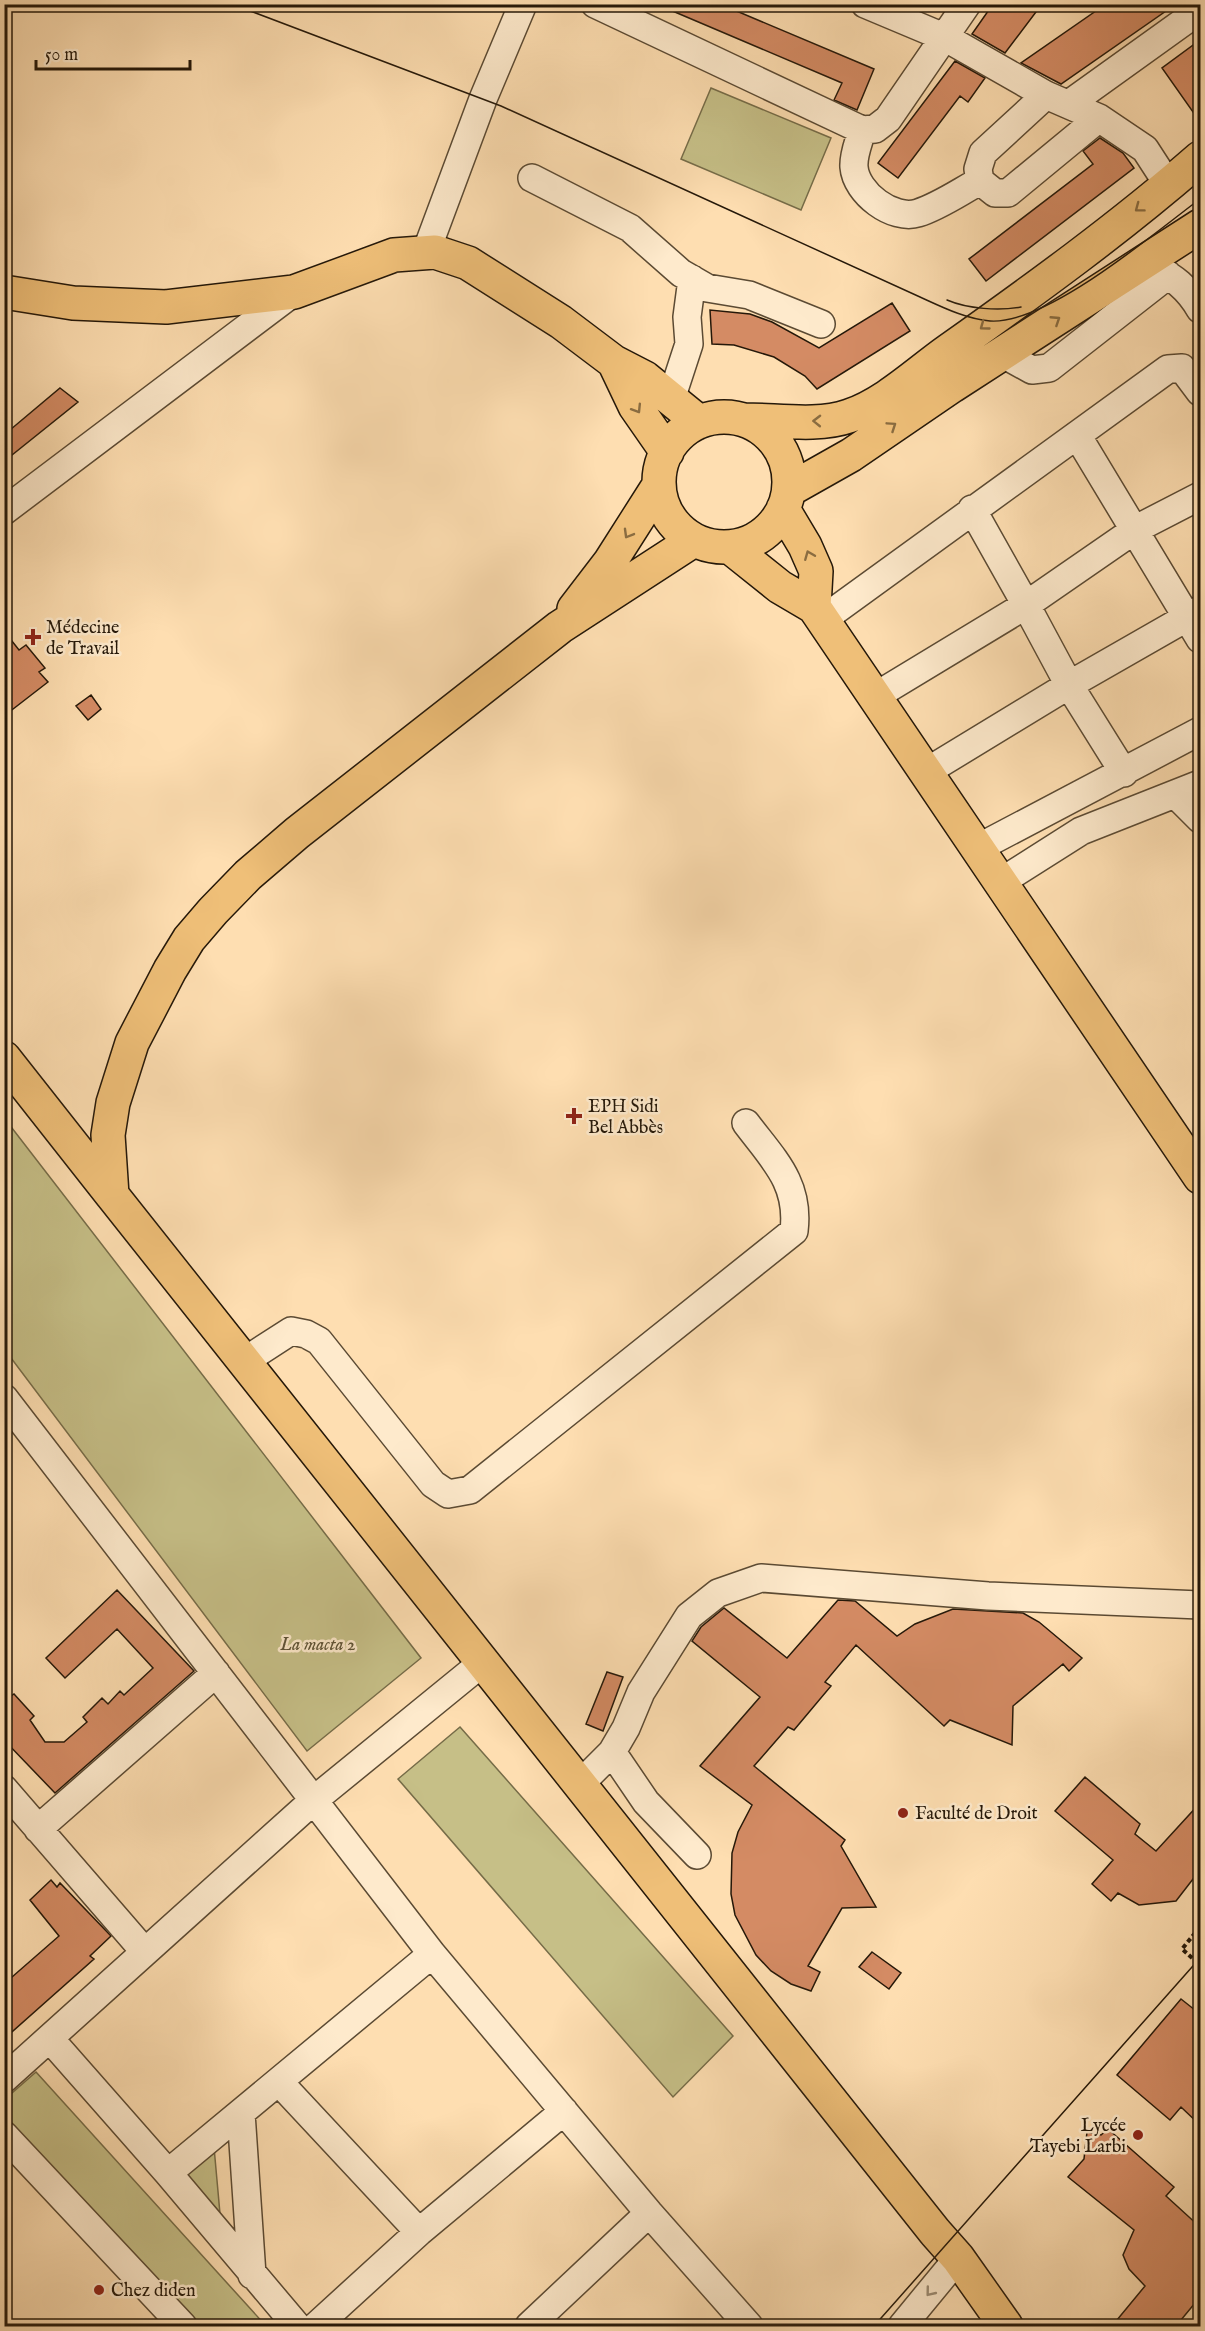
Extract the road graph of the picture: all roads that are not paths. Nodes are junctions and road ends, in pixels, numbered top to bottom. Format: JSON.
{"nodes":[{"id":1,"x":523,"y":4,"type":"edge"},
{"id":2,"x":595,"y":4,"type":"edge"},
{"id":3,"x":865,"y":4,"type":"edge"},
{"id":4,"x":967,"y":4,"type":"edge"},
{"id":5,"x":1200,"y":10,"type":"edge"},
{"id":6,"x":946,"y":38,"type":"junction"},
{"id":7,"x":1057,"y":99,"type":"junction"},
{"id":8,"x":1099,"y":118,"type":"junction"},
{"id":9,"x":862,"y":130,"type":"junction"},
{"id":10,"x":1200,"y":158,"type":"edge"},
{"id":11,"x":532,"y":178,"type":"dead end"},
{"id":12,"x":980,"y":181,"type":"junction"},
{"id":13,"x":1169,"y":186,"type":"junction"},
{"id":14,"x":1200,"y":226,"type":"edge"},
{"id":15,"x":426,"y":252,"type":"junction"},
{"id":16,"x":1157,"y":269,"type":"junction"},
{"id":17,"x":692,"y":279,"type":"junction"},
{"id":18,"x":4,"y":292,"type":"edge"},
{"id":19,"x":294,"y":292,"type":"junction"},
{"id":20,"x":1200,"y":309,"type":"edge"},
{"id":21,"x":820,"y":324,"type":"dead end"},
{"id":22,"x":614,"y":362,"type":"junction"},
{"id":23,"x":1200,"y":392,"type":"edge"},
{"id":24,"x":671,"y":399,"type":"junction"},
{"id":25,"x":745,"y":420,"type":"junction"},
{"id":26,"x":699,"y":422,"type":"junction"},
{"id":27,"x":1077,"y":435,"type":"junction"},
{"id":28,"x":667,"y":452,"type":"junction"},
{"id":29,"x":659,"y":484,"type":"junction"},
{"id":30,"x":1200,"y":496,"type":"edge"},
{"id":31,"x":786,"y":500,"type":"junction"},
{"id":32,"x":972,"y":509,"type":"junction"},
{"id":33,"x":4,"y":511,"type":"edge"},
{"id":34,"x":1136,"y":529,"type":"junction"},
{"id":35,"x":694,"y":540,"type":"junction"},
{"id":36,"x":730,"y":547,"type":"junction"},
{"id":37,"x":1026,"y":605,"type":"junction"},
{"id":38,"x":818,"y":613,"type":"junction"},
{"id":39,"x":1196,"y":622,"type":"edge"},
{"id":40,"x":560,"y":627,"type":"junction"},
{"id":41,"x":1069,"y":685,"type":"junction"},
{"id":42,"x":874,"y":697,"type":"junction"},
{"id":43,"x":1200,"y":731,"type":"edge"},
{"id":44,"x":926,"y":772,"type":"junction"},
{"id":45,"x":1124,"y":773,"type":"junction"},
{"id":46,"x":1200,"y":784,"type":"edge"},
{"id":47,"x":1175,"y":794,"type":"junction"},
{"id":48,"x":1200,"y":819,"type":"edge"},
{"id":49,"x":976,"y":849,"type":"junction"},
{"id":50,"x":999,"y":883,"type":"junction"},
{"id":51,"x":4,"y":1058,"type":"edge"},
{"id":52,"x":746,"y":1124,"type":"dead end"},
{"id":53,"x":1200,"y":1177,"type":"edge"},
{"id":54,"x":112,"y":1195,"type":"junction"},
{"id":55,"x":243,"y":1362,"type":"junction"},
{"id":56,"x":4,"y":1398,"type":"edge"},
{"id":57,"x":1200,"y":1605,"type":"edge"},
{"id":58,"x":482,"y":1663,"type":"junction"},
{"id":59,"x":216,"y":1673,"type":"junction"},
{"id":60,"x":612,"y":1752,"type":"junction"},
{"id":61,"x":579,"y":1785,"type":"junction"},
{"id":62,"x":4,"y":1790,"type":"edge"},
{"id":63,"x":314,"y":1800,"type":"junction"},
{"id":64,"x":38,"y":1829,"type":"junction"},
{"id":65,"x":698,"y":1855,"type":"dead end"},
{"id":66,"x":145,"y":1952,"type":"junction"},
{"id":67,"x":432,"y":1954,"type":"junction"},
{"id":68,"x":51,"y":2040,"type":"junction"},
{"id":69,"x":4,"y":2079,"type":"edge"},
{"id":70,"x":279,"y":2082,"type":"junction"},
{"id":71,"x":564,"y":2111,"type":"junction"},
{"id":72,"x":241,"y":2113,"type":"junction"},
{"id":73,"x":4,"y":2136,"type":"edge"},
{"id":74,"x":168,"y":2173,"type":"junction"},
{"id":75,"x":649,"y":2213,"type":"junction"},
{"id":76,"x":418,"y":2232,"type":"junction"},
{"id":77,"x":958,"y":2258,"type":"junction"},
{"id":78,"x":252,"y":2275,"type":"junction"},
{"id":79,"x":741,"y":2324,"type":"edge"},
{"id":80,"x":183,"y":2326,"type":"edge"},
{"id":81,"x":297,"y":2326,"type":"edge"},
{"id":82,"x":316,"y":2326,"type":"edge"},
{"id":83,"x":529,"y":2326,"type":"edge"},
{"id":84,"x":902,"y":2326,"type":"edge"},
{"id":85,"x":1006,"y":2326,"type":"edge"}],
"edges":[{"from":1,"to":15,"type":"street"},
{"from":2,"to":9,"type":"street"},
{"from":3,"to":6,"type":"street"},
{"from":4,"to":6,"type":"street"},
{"from":5,"to":7,"type":"street"},
{"from":6,"to":7,"type":"street"},
{"from":6,"to":9,"type":"street"},
{"from":7,"to":8,"type":"street"},
{"from":7,"to":12,"type":"street"},
{"from":8,"to":12,"type":"street"},
{"from":8,"to":13,"type":"street"},
{"from":9,"to":12,"type":"street"},
{"from":10,"to":13,"type":"main road"},
{"from":11,"to":17,"type":"street"},
{"from":13,"to":25,"type":"main road","one_way":true},
{"from":14,"to":16,"type":"main road"},
{"from":15,"to":19,"type":"main road"},
{"from":15,"to":22,"type":"main road"},
{"from":16,"to":20,"type":"street"},
{"from":31,"to":16,"type":"main road","one_way":true},
{"from":17,"to":21,"type":"street"},
{"from":17,"to":24,"type":"street"},
{"from":18,"to":19,"type":"main road"},
{"from":19,"to":33,"type":"street"},
{"from":22,"to":24,"type":"main road"},
{"from":22,"to":28,"type":"main road","one_way":true},
{"from":23,"to":27,"type":"street"},
{"from":24,"to":26,"type":"main road"},
{"from":25,"to":26,"type":"main road"},
{"from":25,"to":31,"type":"main road"},
{"from":26,"to":28,"type":"main road"},
{"from":27,"to":32,"type":"street"},
{"from":27,"to":34,"type":"street"},
{"from":28,"to":29,"type":"main road"},
{"from":29,"to":35,"type":"main road"},
{"from":29,"to":40,"type":"main road","one_way":true},
{"from":30,"to":34,"type":"street"},
{"from":31,"to":36,"type":"main road"},
{"from":38,"to":31,"type":"main road","one_way":true},
{"from":32,"to":37,"type":"street"},
{"from":32,"to":38,"type":"street"},
{"from":34,"to":37,"type":"street"},
{"from":34,"to":39,"type":"street"},
{"from":35,"to":36,"type":"main road"},
{"from":35,"to":40,"type":"main road"},
{"from":36,"to":38,"type":"main road"},
{"from":37,"to":41,"type":"street"},
{"from":37,"to":42,"type":"street"},
{"from":38,"to":42,"type":"main road"},
{"from":39,"to":41,"type":"street"},
{"from":40,"to":54,"type":"main road"},
{"from":41,"to":44,"type":"street"},
{"from":41,"to":45,"type":"street"},
{"from":42,"to":44,"type":"main road"},
{"from":43,"to":45,"type":"street"},
{"from":44,"to":49,"type":"main road"},
{"from":45,"to":49,"type":"street"},
{"from":46,"to":47,"type":"street"},
{"from":47,"to":48,"type":"street"},
{"from":47,"to":50,"type":"street"},
{"from":49,"to":50,"type":"main road"},
{"from":50,"to":53,"type":"main road"},
{"from":51,"to":54,"type":"main road"},
{"from":52,"to":55,"type":"street"},
{"from":54,"to":55,"type":"main road"},
{"from":55,"to":58,"type":"main road"},
{"from":56,"to":59,"type":"street"},
{"from":57,"to":60,"type":"street"},
{"from":58,"to":61,"type":"main road"},
{"from":58,"to":63,"type":"street"},
{"from":59,"to":63,"type":"street"},
{"from":59,"to":64,"type":"street"},
{"from":60,"to":61,"type":"street"},
{"from":60,"to":65,"type":"street"},
{"from":61,"to":77,"type":"main road"},
{"from":62,"to":64,"type":"street"},
{"from":63,"to":66,"type":"street"},
{"from":63,"to":67,"type":"street"},
{"from":64,"to":66,"type":"street"},
{"from":66,"to":68,"type":"street"},
{"from":67,"to":70,"type":"street"},
{"from":67,"to":71,"type":"street"},
{"from":68,"to":69,"type":"street"},
{"from":68,"to":74,"type":"street"},
{"from":70,"to":72,"type":"street"},
{"from":70,"to":76,"type":"street"},
{"from":71,"to":75,"type":"street"},
{"from":71,"to":76,"type":"street"},
{"from":72,"to":74,"type":"street"},
{"from":72,"to":78,"type":"street"},
{"from":73,"to":80,"type":"street"},
{"from":74,"to":78,"type":"street"},
{"from":75,"to":79,"type":"street"},
{"from":75,"to":83,"type":"street"},
{"from":76,"to":82,"type":"street"},
{"from":77,"to":84,"type":"street","one_way":true},
{"from":77,"to":85,"type":"main road"},
{"from":78,"to":81,"type":"street"}]}
